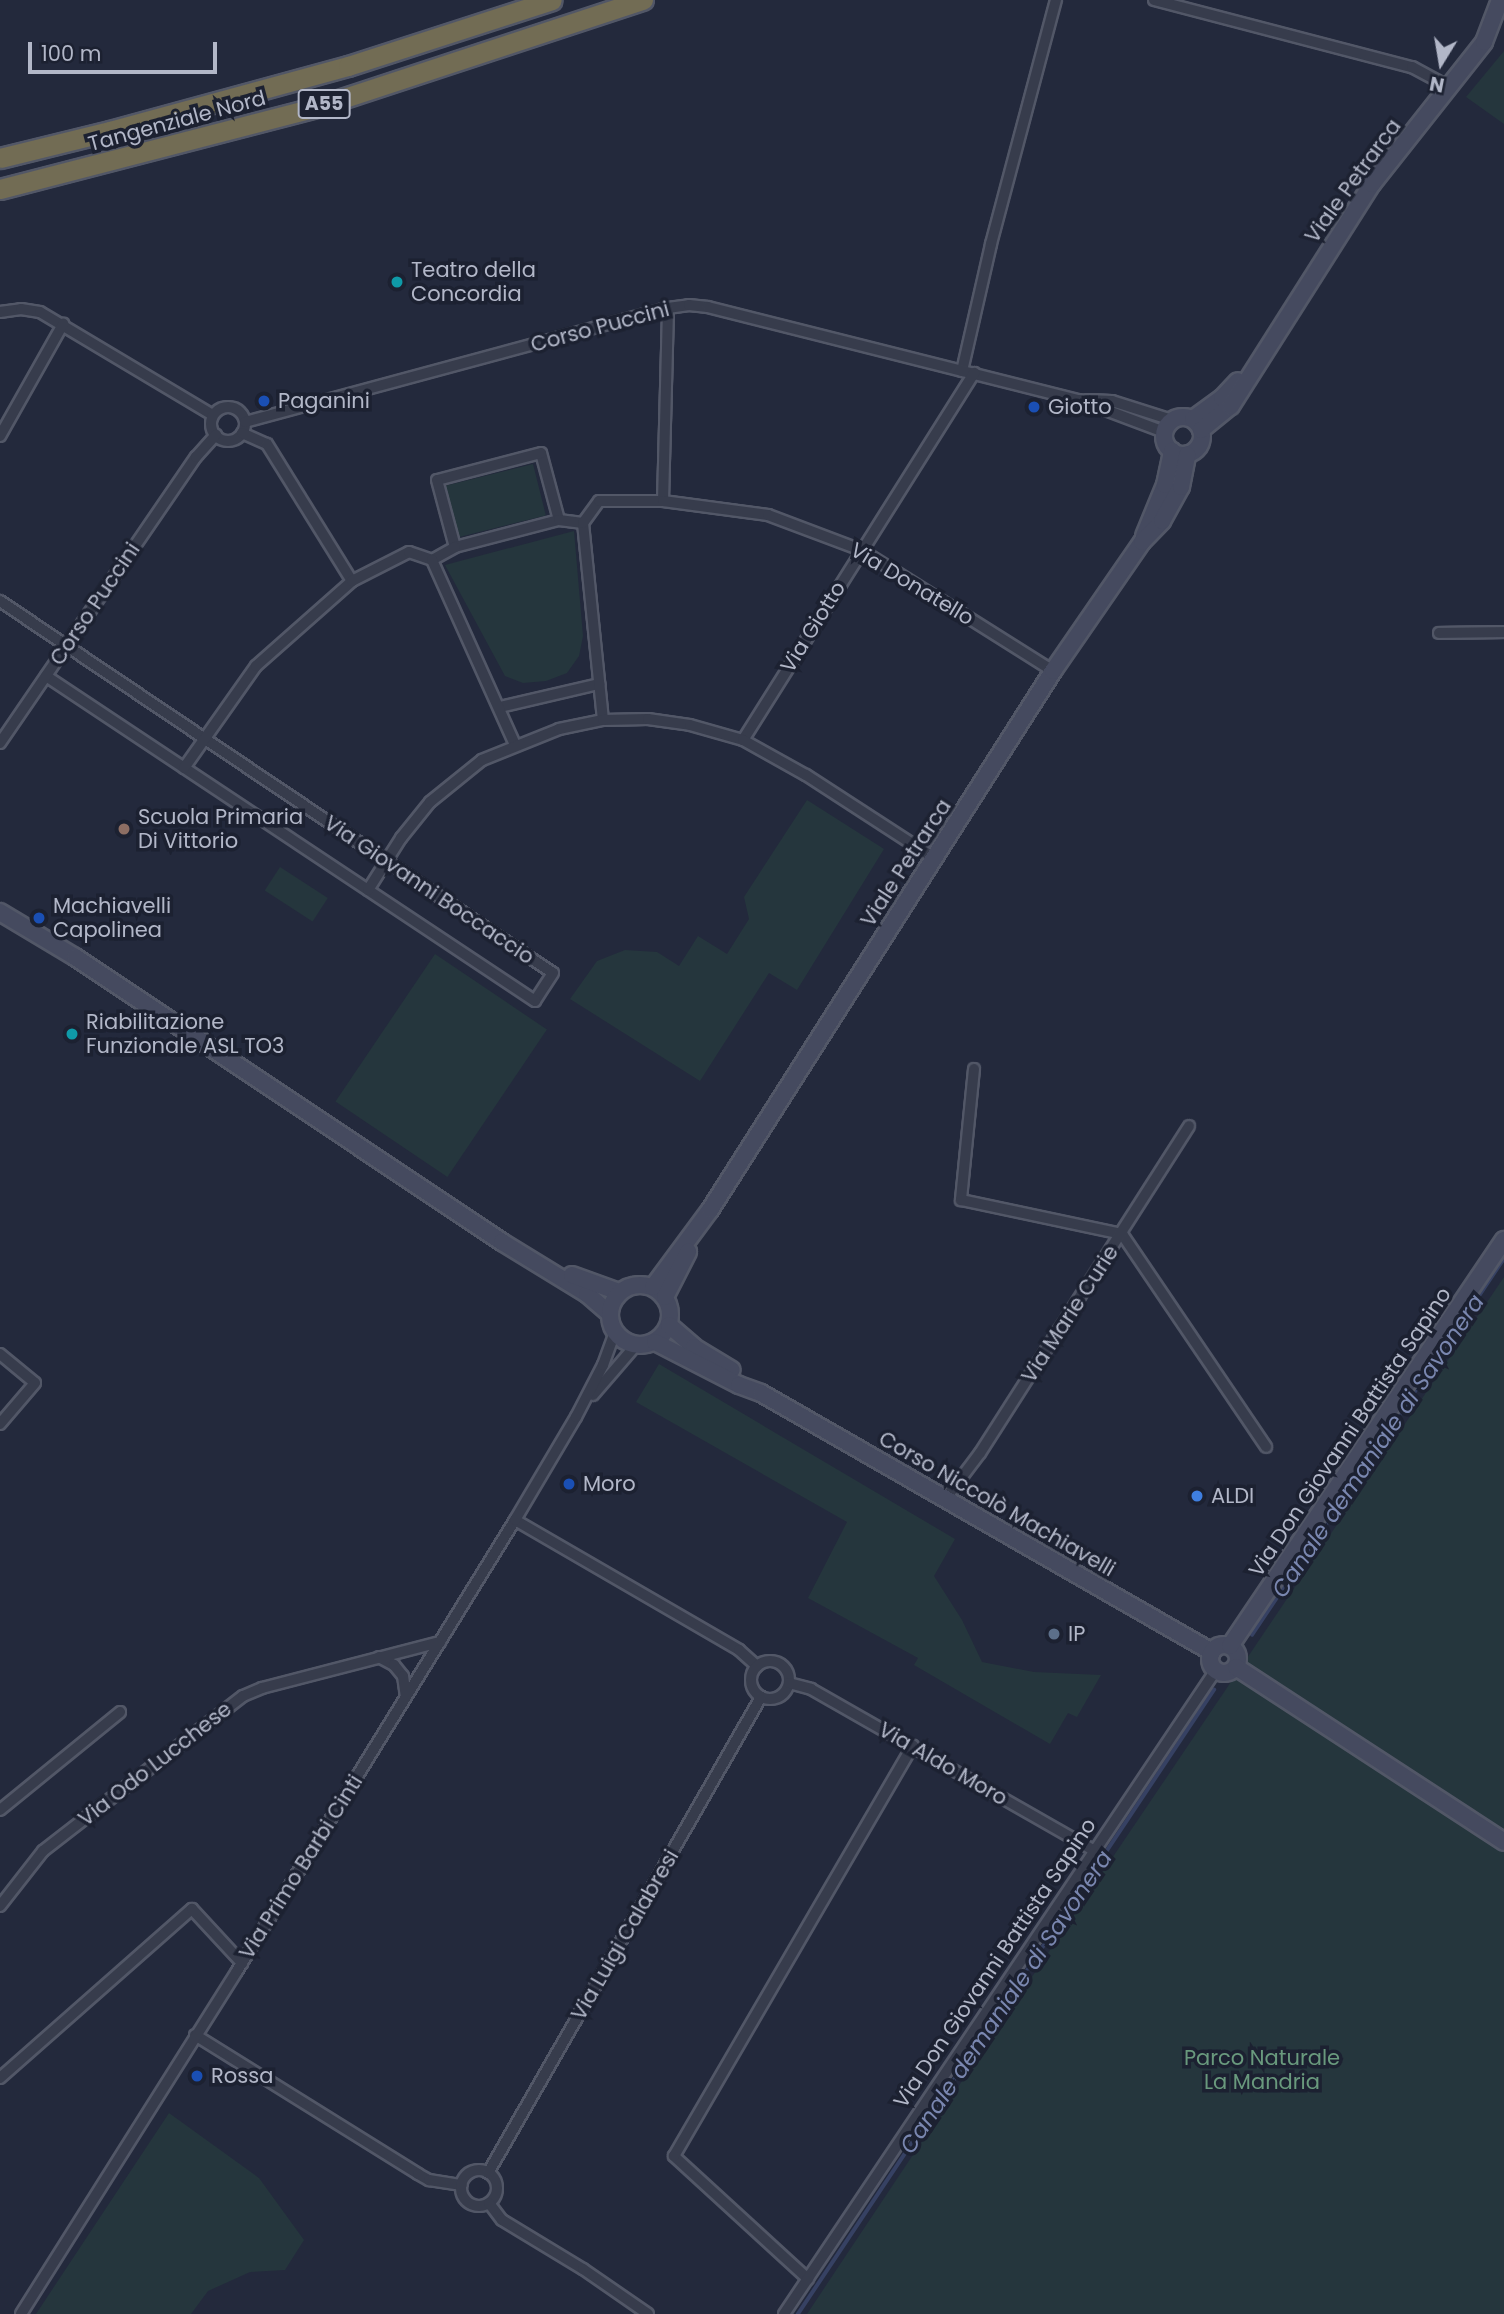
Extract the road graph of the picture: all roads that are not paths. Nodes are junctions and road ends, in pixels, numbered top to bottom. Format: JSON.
{"nodes":[{"id":1,"x":552,"y":0,"type":"edge"},
{"id":2,"x":643,"y":0,"type":"edge"},
{"id":3,"x":1056,"y":0,"type":"edge"},
{"id":4,"x":1154,"y":0,"type":"edge"},
{"id":5,"x":1500,"y":0,"type":"edge"},
{"id":6,"x":1504,"y":24,"type":"edge"},
{"id":7,"x":1484,"y":42,"type":"junction"},
{"id":8,"x":1449,"y":87,"type":"junction"},
{"id":9,"x":0,"y":158,"type":"edge"},
{"id":10,"x":0,"y":189,"type":"edge"},
{"id":11,"x":668,"y":308,"type":"junction"},
{"id":12,"x":0,"y":312,"type":"edge"},
{"id":13,"x":62,"y":324,"type":"junction"},
{"id":14,"x":962,"y":371,"type":"junction"},
{"id":15,"x":974,"y":373,"type":"junction"},
{"id":16,"x":213,"y":415,"type":"junction"},
{"id":17,"x":1197,"y":425,"type":"junction"},
{"id":18,"x":1168,"y":426,"type":"junction"},
{"id":19,"x":244,"y":428,"type":"junction"},
{"id":20,"x":216,"y":435,"type":"junction"},
{"id":21,"x":0,"y":436,"type":"edge"},
{"id":22,"x":1180,"y":453,"type":"junction"},
{"id":23,"x":663,"y":501,"type":"junction"},
{"id":24,"x":559,"y":520,"type":"junction"},
{"id":25,"x":583,"y":523,"type":"junction"},
{"id":26,"x":455,"y":547,"type":"junction"},
{"id":27,"x":861,"y":550,"type":"junction"},
{"id":28,"x":432,"y":561,"type":"junction"},
{"id":29,"x":352,"y":581,"type":"junction"},
{"id":30,"x":0,"y":601,"type":"edge"},
{"id":31,"x":1504,"y":632,"type":"edge"},
{"id":32,"x":1439,"y":633,"type":"dead end"},
{"id":33,"x":67,"y":646,"type":"junction"},
{"id":34,"x":1054,"y":671,"type":"junction"},
{"id":35,"x":46,"y":676,"type":"junction"},
{"id":36,"x":599,"y":684,"type":"junction"},
{"id":37,"x":500,"y":707,"type":"junction"},
{"id":38,"x":603,"y":720,"type":"junction"},
{"id":39,"x":204,"y":738,"type":"junction"},
{"id":40,"x":743,"y":740,"type":"junction"},
{"id":41,"x":1,"y":742,"type":"edge"},
{"id":42,"x":514,"y":745,"type":"junction"},
{"id":43,"x":184,"y":768,"type":"junction"},
{"id":44,"x":934,"y":858,"type":"junction"},
{"id":45,"x":387,"y":861,"type":"junction"},
{"id":46,"x":368,"y":890,"type":"junction"},
{"id":47,"x":0,"y":901,"type":"edge"},
{"id":48,"x":0,"y":912,"type":"edge"},
{"id":49,"x":75,"y":957,"type":"junction"},
{"id":50,"x":974,"y":1069,"type":"dead end"},
{"id":51,"x":1189,"y":1126,"type":"dead end"},
{"id":52,"x":1122,"y":1234,"type":"junction"},
{"id":53,"x":1504,"y":1240,"type":"edge"},
{"id":54,"x":502,"y":1242,"type":"junction"},
{"id":55,"x":619,"y":1292,"type":"junction"},
{"id":56,"x":659,"y":1292,"type":"junction"},
{"id":57,"x":609,"y":1314,"type":"junction"},
{"id":58,"x":669,"y":1325,"type":"junction"},
{"id":59,"x":615,"y":1332,"type":"junction"},
{"id":60,"x":655,"y":1342,"type":"junction"},
{"id":61,"x":636,"y":1345,"type":"junction"},
{"id":62,"x":0,"y":1354,"type":"edge"},
{"id":63,"x":761,"y":1393,"type":"junction"},
{"id":64,"x":576,"y":1417,"type":"junction"},
{"id":65,"x":0,"y":1424,"type":"edge"},
{"id":66,"x":1266,"y":1447,"type":"dead end"},
{"id":67,"x":946,"y":1498,"type":"junction"},
{"id":68,"x":515,"y":1520,"type":"junction"},
{"id":69,"x":440,"y":1642,"type":"junction"},
{"id":70,"x":1230,"y":1646,"type":"junction"},
{"id":71,"x":1212,"y":1652,"type":"junction"},
{"id":72,"x":379,"y":1657,"type":"junction"},
{"id":73,"x":757,"y":1665,"type":"junction"},
{"id":74,"x":1236,"y":1667,"type":"junction"},
{"id":75,"x":1216,"y":1670,"type":"junction"},
{"id":76,"x":789,"y":1682,"type":"junction"},
{"id":77,"x":406,"y":1697,"type":"junction"},
{"id":78,"x":761,"y":1697,"type":"junction"},
{"id":79,"x":120,"y":1712,"type":"dead end"},
{"id":80,"x":913,"y":1746,"type":"junction"},
{"id":81,"x":0,"y":1810,"type":"edge"},
{"id":82,"x":1504,"y":1842,"type":"edge"},
{"id":83,"x":1095,"y":1851,"type":"junction"},
{"id":84,"x":0,"y":1906,"type":"edge"},
{"id":85,"x":242,"y":1963,"type":"junction"},
{"id":86,"x":195,"y":2035,"type":"junction"},
{"id":87,"x":0,"y":2078,"type":"edge"},
{"id":88,"x":488,"y":2173,"type":"junction"},
{"id":89,"x":462,"y":2185,"type":"junction"},
{"id":90,"x":489,"y":2203,"type":"junction"},
{"id":91,"x":808,"y":2279,"type":"junction"},
{"id":92,"x":21,"y":2314,"type":"edge"},
{"id":93,"x":648,"y":2314,"type":"edge"},
{"id":94,"x":785,"y":2314,"type":"edge"}],
"edges":[{"from":1,"to":9,"type":"highway","name":"Tangenziale Nord","number":"A55"},
{"from":2,"to":10,"type":"highway","name":"Tangenziale Nord","number":"A55"},
{"from":3,"to":14,"type":"street"},
{"from":4,"to":8,"type":"street"},
{"from":5,"to":7,"type":"street","name":"Viale Petrarca"},
{"from":6,"to":7,"type":"street","name":"Viale Petrarca"},
{"from":7,"to":8,"type":"street","name":"Viale Petrarca"},
{"from":8,"to":17,"type":"street","name":"Viale Petrarca"},
{"from":11,"to":14,"type":"street","name":"Corso Puccini"},
{"from":11,"to":19,"type":"street","name":"Corso Puccini"},
{"from":11,"to":23,"type":"street"},
{"from":12,"to":13,"type":"street"},
{"from":13,"to":16,"type":"street"},
{"from":13,"to":21,"type":"street"},
{"from":14,"to":15,"type":"street","name":"Corso Puccini"},
{"from":15,"to":18,"type":"street","name":"Corso Puccini"},
{"from":15,"to":27,"type":"street","name":"Via Giotto"},
{"from":16,"to":19,"type":"street"},
{"from":16,"to":20,"type":"street"},
{"from":17,"to":18,"type":"street"},
{"from":17,"to":22,"type":"street"},
{"from":18,"to":22,"type":"street"},
{"from":19,"to":20,"type":"street"},
{"from":19,"to":29,"type":"street"},
{"from":20,"to":33,"type":"street","name":"Corso Puccini"},
{"from":22,"to":34,"type":"street","name":"Viale Petrarca"},
{"from":23,"to":25,"type":"street","name":"Via Donatello"},
{"from":23,"to":27,"type":"street","name":"Via Donatello"},
{"from":24,"to":25,"type":"street"},
{"from":24,"to":26,"type":"street"},
{"from":24,"to":26,"type":"street"},
{"from":25,"to":36,"type":"street"},
{"from":26,"to":28,"type":"street"},
{"from":27,"to":34,"type":"street","name":"Via Donatello"},
{"from":27,"to":40,"type":"street","name":"Via Giotto"},
{"from":28,"to":29,"type":"street"},
{"from":28,"to":37,"type":"street"},
{"from":29,"to":39,"type":"street"},
{"from":30,"to":33,"type":"street","name":"Via Giovanni Boccaccio"},
{"from":31,"to":32,"type":"street"},
{"from":33,"to":35,"type":"street","name":"Corso Puccini"},
{"from":33,"to":39,"type":"street","name":"Via Giovanni Boccaccio"},
{"from":34,"to":44,"type":"street","name":"Viale Petrarca"},
{"from":35,"to":41,"type":"street","name":"Corso Puccini"},
{"from":35,"to":43,"type":"street","name":"Via Giovanni Boccaccio"},
{"from":36,"to":37,"type":"street"},
{"from":36,"to":38,"type":"street"},
{"from":37,"to":42,"type":"street"},
{"from":38,"to":40,"type":"street"},
{"from":38,"to":42,"type":"street"},
{"from":39,"to":43,"type":"street"},
{"from":39,"to":45,"type":"street","name":"Via Giovanni Boccaccio"},
{"from":40,"to":44,"type":"street"},
{"from":42,"to":45,"type":"street"},
{"from":43,"to":46,"type":"street","name":"Via Giovanni Boccaccio"},
{"from":44,"to":56,"type":"street","name":"Viale Petrarca"},
{"from":45,"to":46,"type":"street"},
{"from":45,"to":46,"type":"street","name":"Via Giovanni Boccaccio"},
{"from":47,"to":49,"type":"street"},
{"from":48,"to":49,"type":"street"},
{"from":49,"to":54,"type":"street"},
{"from":50,"to":52,"type":"street"},
{"from":51,"to":52,"type":"street","name":"Via Marie Curie"},
{"from":52,"to":66,"type":"street"},
{"from":52,"to":67,"type":"street","name":"Via Marie Curie"},
{"from":53,"to":70,"type":"street","name":"Via Don Giovanni Battista Sapino"},
{"from":54,"to":55,"type":"street"},
{"from":54,"to":57,"type":"street"},
{"from":55,"to":56,"type":"street"},
{"from":55,"to":57,"type":"street"},
{"from":56,"to":58,"type":"street"},
{"from":57,"to":59,"type":"street"},
{"from":58,"to":60,"type":"street"},
{"from":58,"to":63,"type":"street","name":"Corso Niccolò Machiavelli"},
{"from":59,"to":61,"type":"street"},
{"from":59,"to":64,"type":"street","name":"Via Primo Barbi Cinti"},
{"from":60,"to":61,"type":"street"},
{"from":60,"to":63,"type":"street","name":"Corso Niccolò Machiavelli"},
{"from":61,"to":64,"type":"street","name":"Via Primo Barbi Cinti"},
{"from":62,"to":65,"type":"street"},
{"from":63,"to":67,"type":"street","name":"Corso Niccolò Machiavelli"},
{"from":64,"to":68,"type":"street","name":"Via Primo Barbi Cinti"},
{"from":67,"to":71,"type":"street","name":"Corso Niccolò Machiavelli"},
{"from":68,"to":69,"type":"street","name":"Via Primo Barbi Cinti"},
{"from":68,"to":73,"type":"street"},
{"from":69,"to":72,"type":"street","name":"Via Odo Lucchese"},
{"from":69,"to":77,"type":"street","name":"Via Primo Barbi Cinti"},
{"from":70,"to":71,"type":"street"},
{"from":70,"to":74,"type":"street"},
{"from":71,"to":75,"type":"street"},
{"from":72,"to":77,"type":"street"},
{"from":72,"to":84,"type":"street","name":"Via Odo Lucchese"},
{"from":73,"to":76,"type":"street"},
{"from":73,"to":78,"type":"street"},
{"from":74,"to":75,"type":"street"},
{"from":74,"to":82,"type":"street"},
{"from":75,"to":83,"type":"street","name":"Via Don Giovanni Battista Sapino"},
{"from":76,"to":78,"type":"street"},
{"from":76,"to":80,"type":"street","name":"Via Aldo Moro"},
{"from":77,"to":85,"type":"street","name":"Via Primo Barbi Cinti"},
{"from":78,"to":88,"type":"street","name":"Via Luigi Calabresi"},
{"from":79,"to":81,"type":"street"},
{"from":80,"to":83,"type":"street","name":"Via Aldo Moro"},
{"from":80,"to":91,"type":"street"},
{"from":83,"to":91,"type":"street","name":"Via Don Giovanni Battista Sapino"},
{"from":85,"to":86,"type":"street","name":"Via Primo Barbi Cinti"},
{"from":85,"to":87,"type":"street"},
{"from":86,"to":89,"type":"street"},
{"from":86,"to":92,"type":"street","name":"Via Primo Barbi Cinti"},
{"from":88,"to":89,"type":"street"},
{"from":88,"to":90,"type":"street"},
{"from":89,"to":90,"type":"street"},
{"from":90,"to":93,"type":"street"},
{"from":91,"to":94,"type":"street","name":"Via Don Giovanni Battista Sapino"}]}
